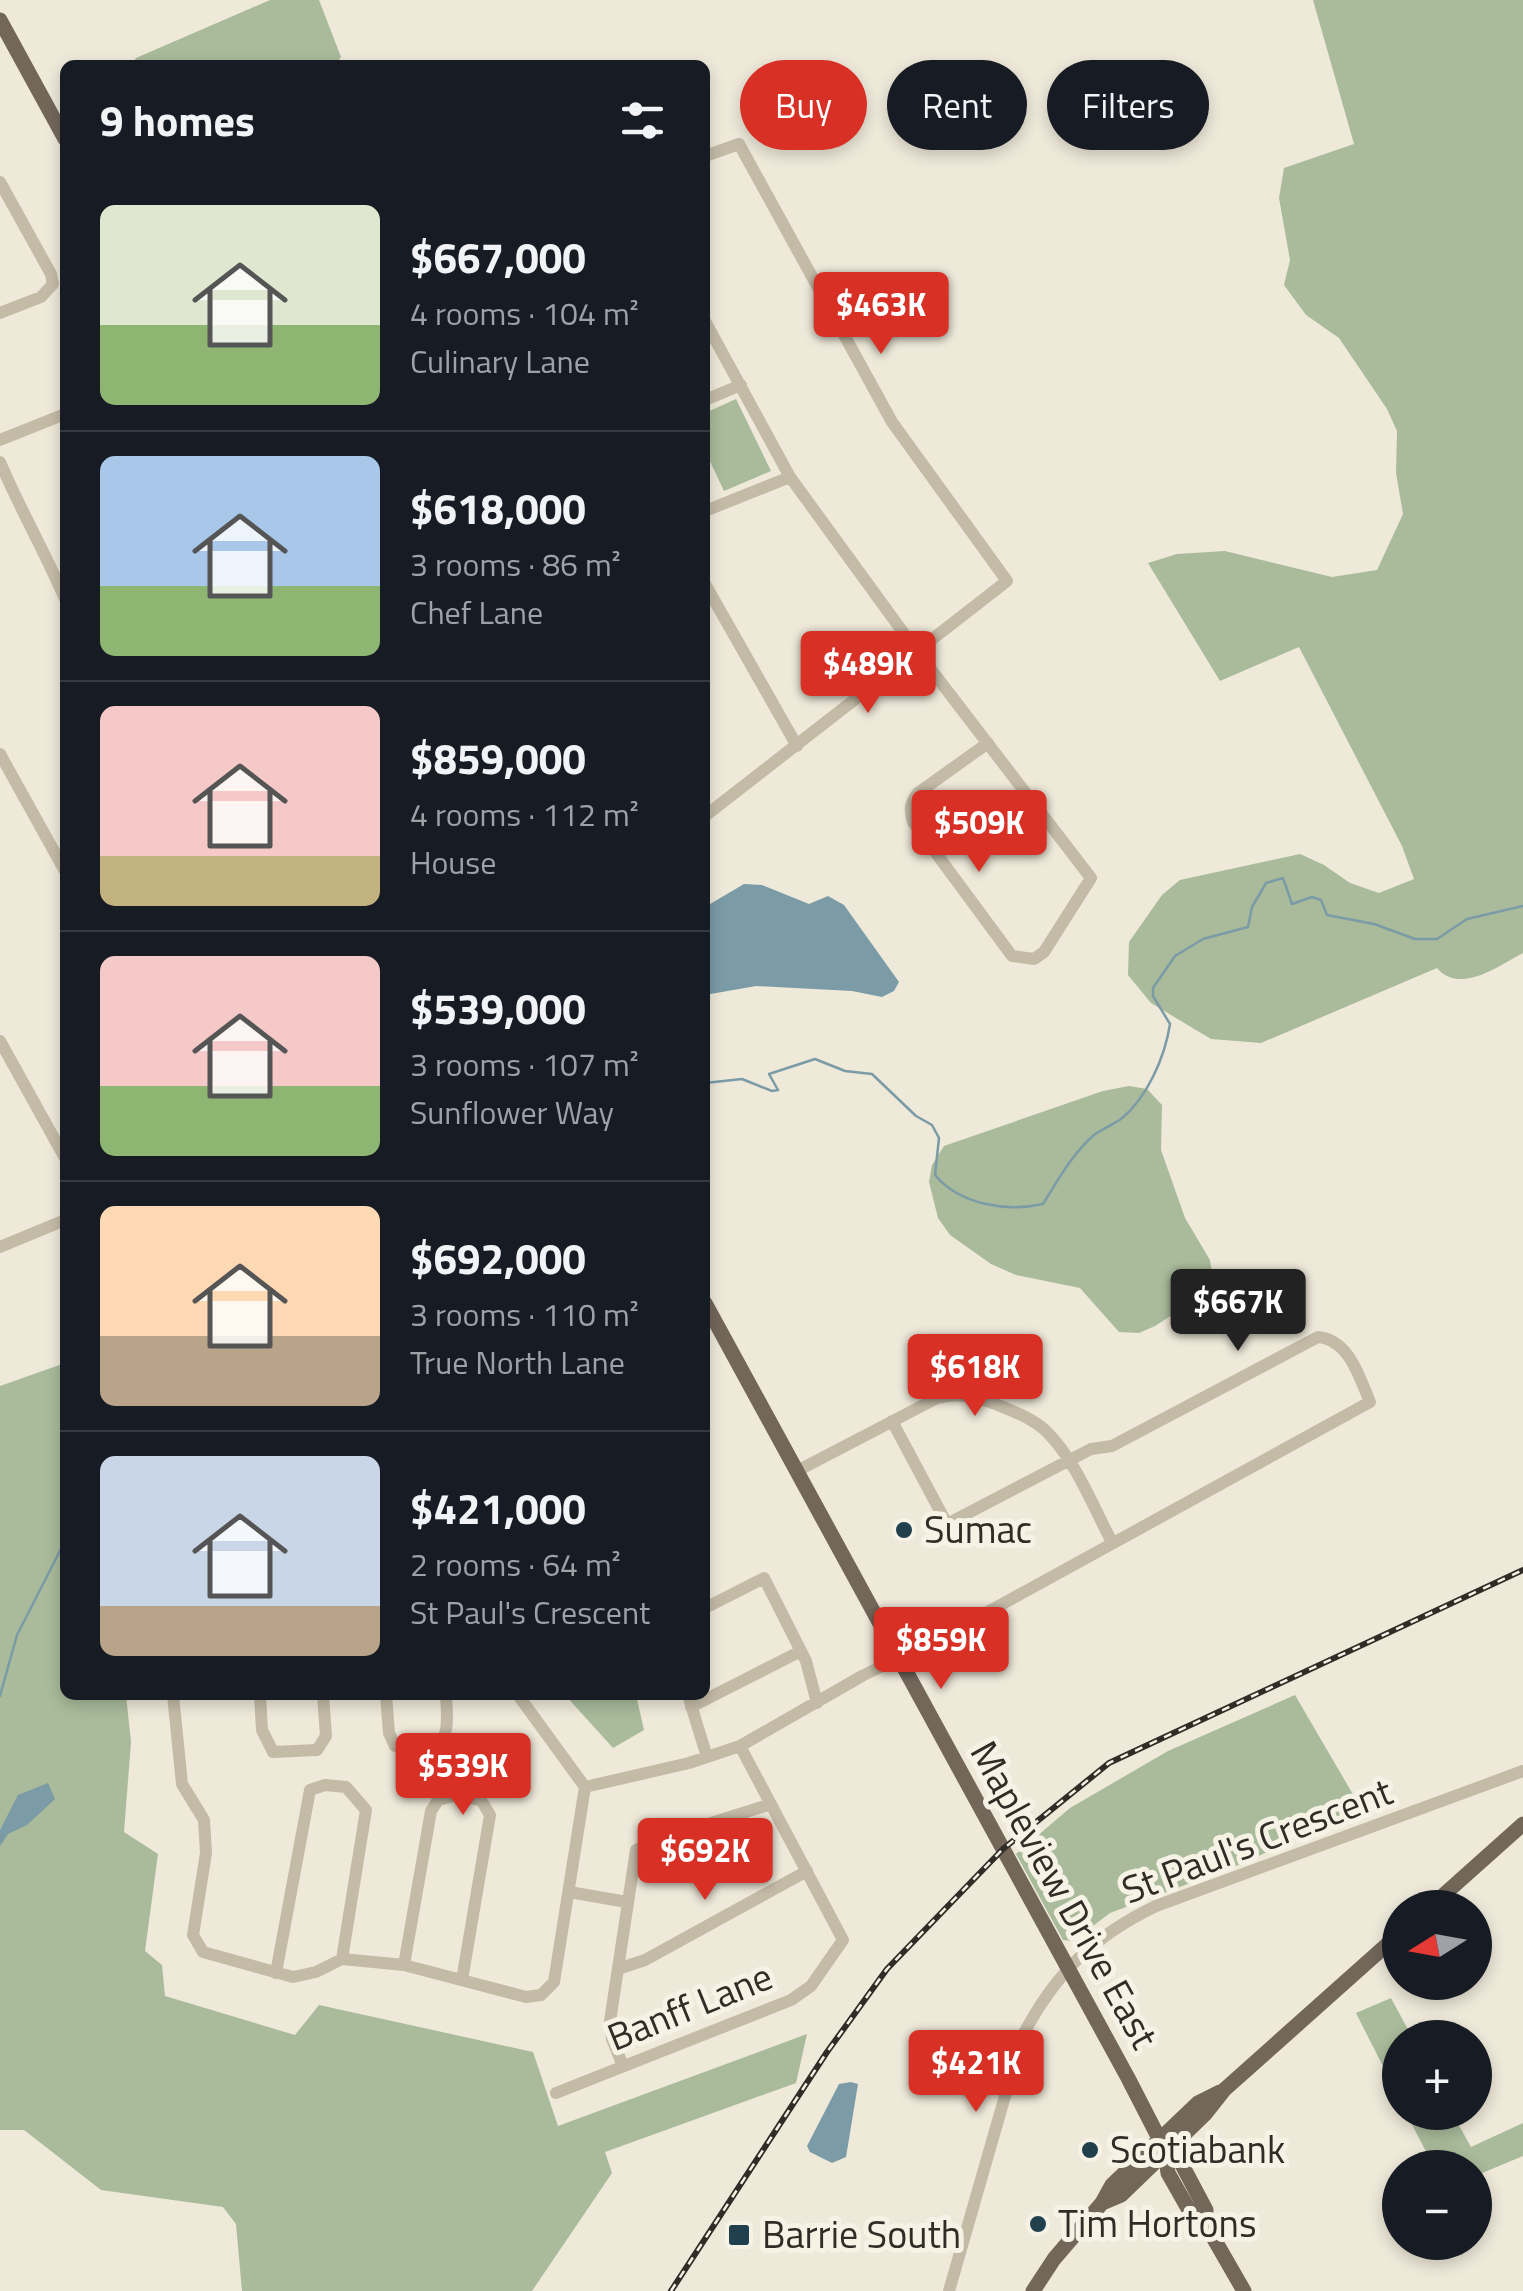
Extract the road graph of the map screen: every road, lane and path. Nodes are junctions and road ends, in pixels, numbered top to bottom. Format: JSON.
{"nodes":[{"id":1,"x":0,"y":20,"type":"edge"},
{"id":2,"x":60,"y":131,"type":"edge"},
{"id":3,"x":710,"y":154,"type":"edge"},
{"id":4,"x":0,"y":182,"type":"edge"},
{"id":5,"x":4,"y":200,"type":"edge"},
{"id":6,"x":0,"y":313,"type":"edge"},
{"id":7,"x":710,"y":335,"type":"edge"},
{"id":8,"x":741,"y":385,"type":"junction"},
{"id":9,"x":710,"y":398,"type":"edge"},
{"id":10,"x":60,"y":416,"type":"edge"},
{"id":11,"x":0,"y":440,"type":"edge"},
{"id":12,"x":0,"y":462,"type":"edge"},
{"id":13,"x":790,"y":477,"type":"junction"},
{"id":14,"x":710,"y":509,"type":"edge"},
{"id":15,"x":60,"y":587,"type":"edge"},
{"id":16,"x":710,"y":593,"type":"edge"},
{"id":17,"x":916,"y":650,"type":"junction"},
{"id":18,"x":988,"y":743,"type":"junction"},
{"id":19,"x":797,"y":746,"type":"junction"},
{"id":20,"x":0,"y":754,"type":"edge"},
{"id":21,"x":710,"y":810,"type":"edge"},
{"id":22,"x":60,"y":862,"type":"edge"},
{"id":23,"x":0,"y":1041,"type":"edge"},
{"id":24,"x":60,"y":1149,"type":"edge"},
{"id":25,"x":60,"y":1222,"type":"edge"},
{"id":26,"x":0,"y":1248,"type":"edge"},
{"id":27,"x":710,"y":1313,"type":"edge"},
{"id":28,"x":892,"y":1421,"type":"junction"},
{"id":29,"x":1068,"y":1462,"type":"junction"},
{"id":30,"x":798,"y":1472,"type":"junction"},
{"id":31,"x":1112,"y":1542,"type":"junction"},
{"id":32,"x":710,"y":1605,"type":"edge"},
{"id":33,"x":801,"y":1651,"type":"junction"},
{"id":34,"x":899,"y":1660,"type":"junction"},
{"id":35,"x":710,"y":1692,"type":"edge"},
{"id":36,"x":174,"y":1700,"type":"edge"},
{"id":37,"x":260,"y":1700,"type":"edge"},
{"id":38,"x":322,"y":1700,"type":"edge"},
{"id":39,"x":386,"y":1700,"type":"edge"},
{"id":40,"x":446,"y":1700,"type":"edge"},
{"id":41,"x":522,"y":1700,"type":"edge"},
{"id":42,"x":690,"y":1701,"type":"edge"},
{"id":43,"x":817,"y":1703,"type":"junction"},
{"id":44,"x":740,"y":1746,"type":"junction"},
{"id":45,"x":708,"y":1757,"type":"junction"},
{"id":46,"x":1523,"y":1772,"type":"edge"},
{"id":47,"x":585,"y":1787,"type":"junction"},
{"id":48,"x":771,"y":1804,"type":"junction"},
{"id":49,"x":1523,"y":1824,"type":"edge"},
{"id":50,"x":806,"y":1871,"type":"junction"},
{"id":51,"x":1448,"y":1890,"type":"edge"},
{"id":52,"x":569,"y":1892,"type":"junction"},
{"id":53,"x":627,"y":1902,"type":"junction"},
{"id":54,"x":1382,"y":1949,"type":"edge"},
{"id":55,"x":342,"y":1959,"type":"junction"},
{"id":56,"x":404,"y":1965,"type":"junction"},
{"id":57,"x":618,"y":1969,"type":"junction"},
{"id":58,"x":1067,"y":1969,"type":"junction"},
{"id":59,"x":276,"y":1972,"type":"junction"},
{"id":60,"x":462,"y":1980,"type":"junction"},
{"id":61,"x":623,"y":2066,"type":"junction"},
{"id":62,"x":556,"y":2093,"type":"dead end"},
{"id":63,"x":1161,"y":2144,"type":"junction"},
{"id":64,"x":949,"y":2291,"type":"edge"},
{"id":65,"x":1033,"y":2291,"type":"edge"},
{"id":66,"x":1244,"y":2291,"type":"edge"}],
"edges":[{"from":1,"to":2,"type":"main road"},
{"from":3,"to":17,"type":"street"},
{"from":4,"to":5,"type":"street"},
{"from":5,"to":6,"type":"street"},
{"from":7,"to":8,"type":"street"},
{"from":8,"to":9,"type":"street"},
{"from":8,"to":13,"type":"street"},
{"from":10,"to":11,"type":"street"},
{"from":12,"to":15,"type":"street"},
{"from":13,"to":14,"type":"street"},
{"from":13,"to":17,"type":"street"},
{"from":16,"to":19,"type":"street"},
{"from":17,"to":18,"type":"street"},
{"from":17,"to":19,"type":"street"},
{"from":18,"to":18,"type":"street"},
{"from":19,"to":21,"type":"street"},
{"from":20,"to":22,"type":"street"},
{"from":23,"to":24,"type":"street"},
{"from":25,"to":26,"type":"street"},
{"from":27,"to":30,"type":"main road","name":"Mapleview Drive East"},
{"from":28,"to":29,"type":"street"},
{"from":28,"to":29,"type":"street"},
{"from":28,"to":30,"type":"street"},
{"from":29,"to":31,"type":"street"},
{"from":29,"to":31,"type":"street"},
{"from":30,"to":34,"type":"main road","name":"Mapleview Drive East"},
{"from":31,"to":34,"type":"street"},
{"from":32,"to":33,"type":"street"},
{"from":33,"to":35,"type":"street"},
{"from":33,"to":43,"type":"street"},
{"from":34,"to":43,"type":"street"},
{"from":34,"to":58,"type":"main road","name":"Mapleview Drive East"},
{"from":36,"to":59,"type":"street"},
{"from":37,"to":38,"type":"street"},
{"from":39,"to":40,"type":"street"},
{"from":41,"to":47,"type":"street"},
{"from":42,"to":45,"type":"street"},
{"from":43,"to":44,"type":"street"},
{"from":44,"to":45,"type":"street"},
{"from":44,"to":48,"type":"street","name":"Banff Lane"},
{"from":45,"to":47,"type":"street"},
{"from":46,"to":58,"type":"street","name":"St Paul's Crescent"},
{"from":47,"to":52,"type":"street"},
{"from":48,"to":50,"type":"street","name":"Banff Lane"},
{"from":48,"to":53,"type":"street"},
{"from":49,"to":51,"type":"main road"},
{"from":50,"to":57,"type":"street"},
{"from":50,"to":61,"type":"street","name":"Banff Lane"},
{"from":52,"to":53,"type":"street"},
{"from":52,"to":60,"type":"street"},
{"from":53,"to":57,"type":"street"},
{"from":54,"to":63,"type":"main road"},
{"from":55,"to":56,"type":"street"},
{"from":55,"to":59,"type":"street"},
{"from":55,"to":59,"type":"street"},
{"from":56,"to":60,"type":"street"},
{"from":56,"to":60,"type":"street"},
{"from":57,"to":61,"type":"street"},
{"from":58,"to":63,"type":"main road","name":"Mapleview Drive East"},
{"from":58,"to":64,"type":"street","name":"St Paul's Crescent"},
{"from":61,"to":62,"type":"street","name":"Banff Lane"},
{"from":63,"to":65,"type":"main road"},
{"from":63,"to":66,"type":"main road","name":"Mapleview Drive East"}]}
